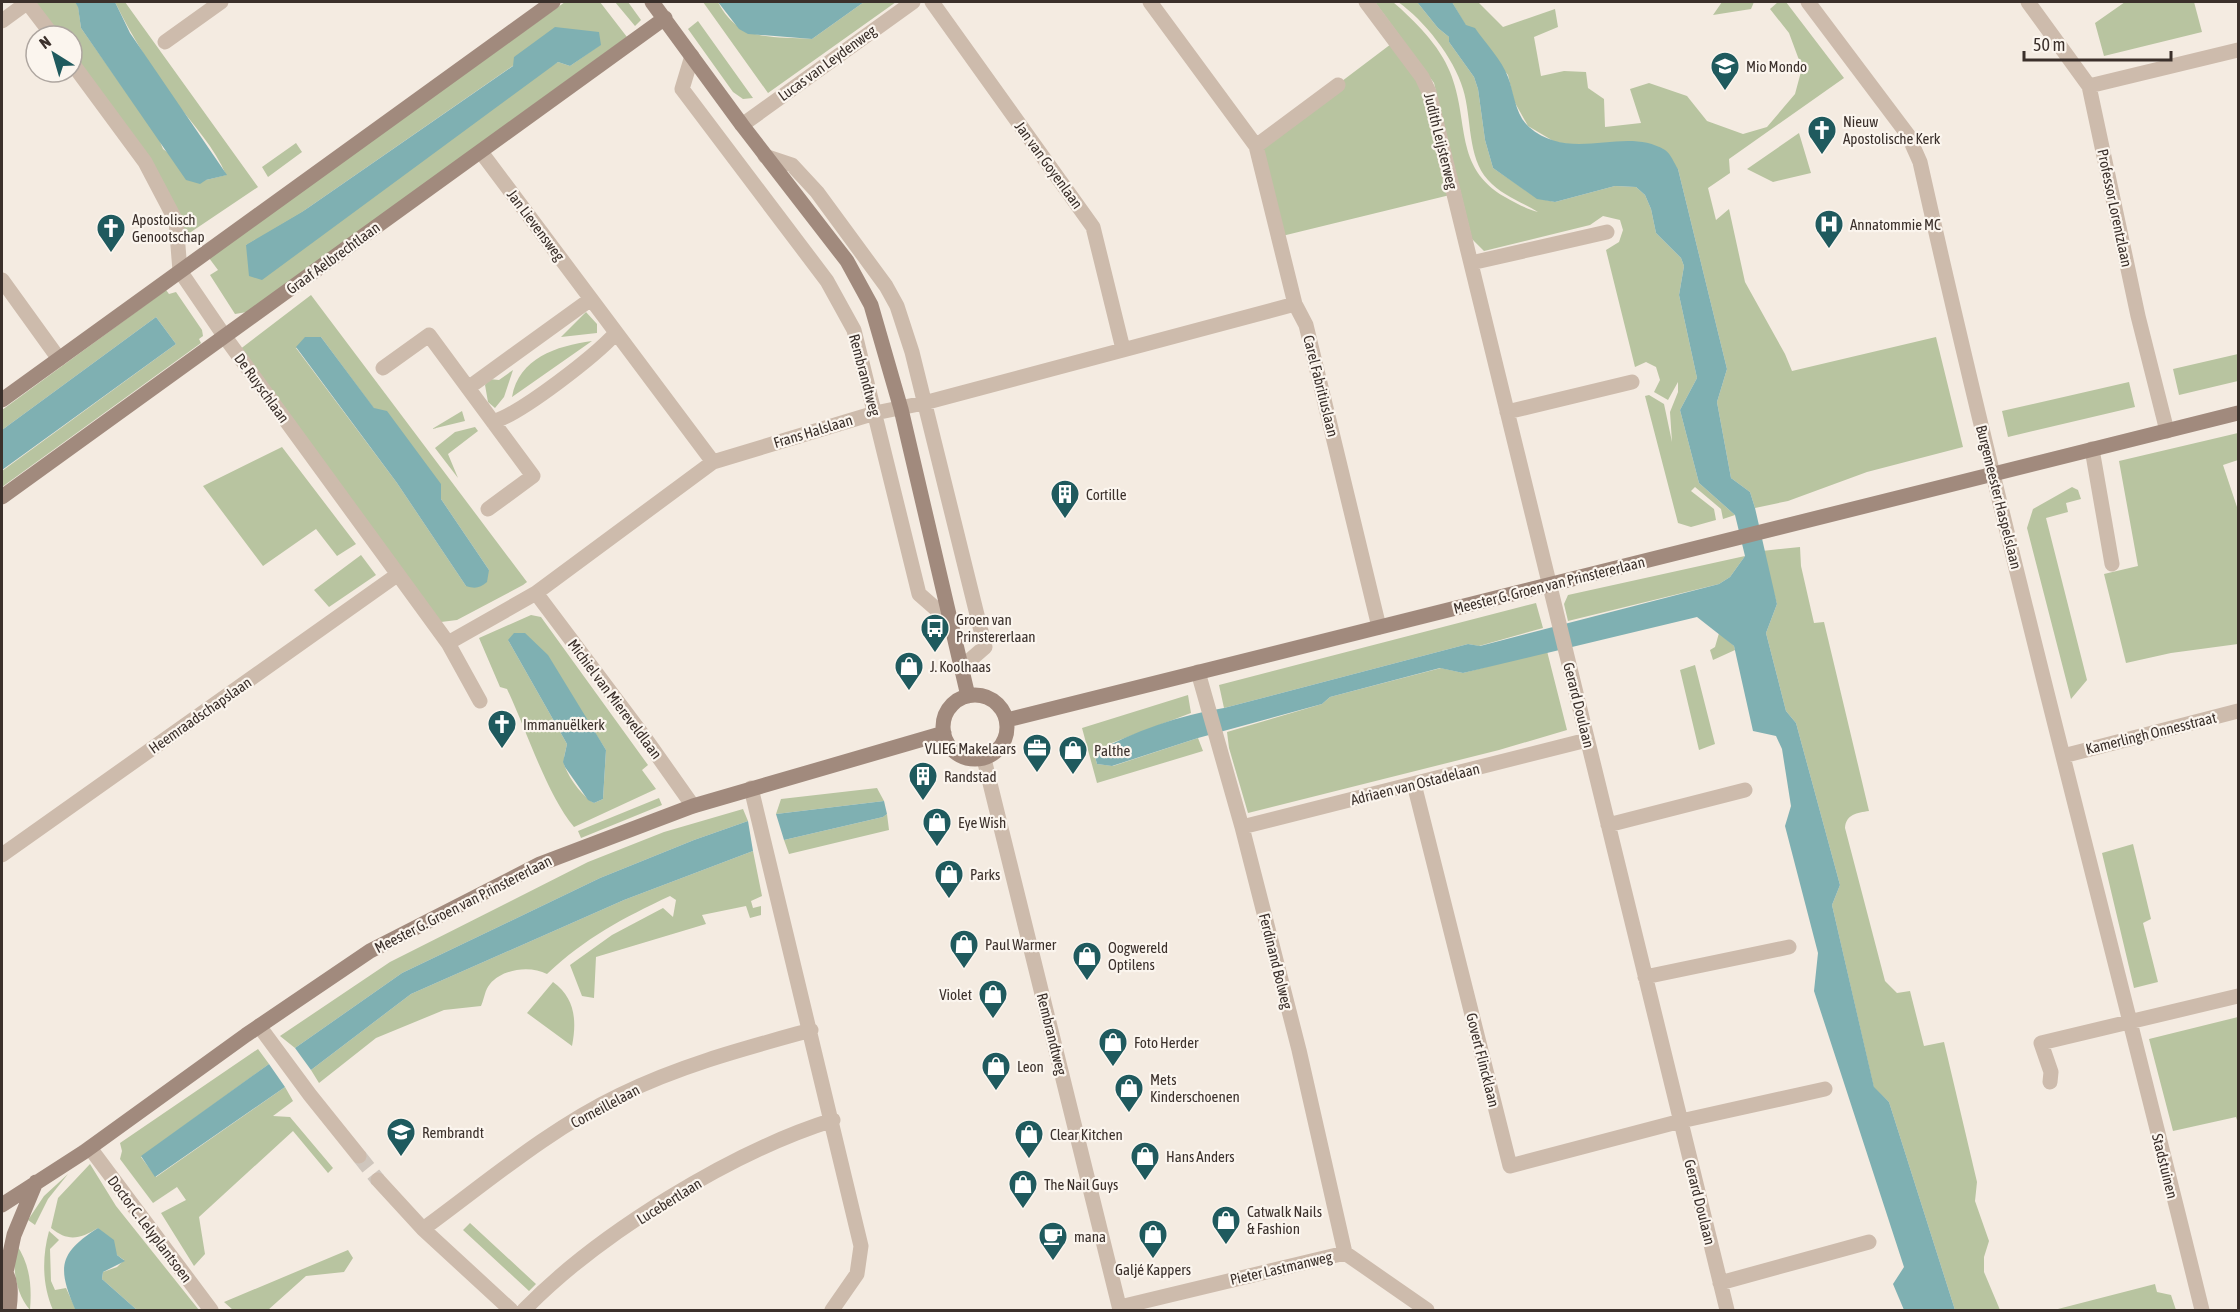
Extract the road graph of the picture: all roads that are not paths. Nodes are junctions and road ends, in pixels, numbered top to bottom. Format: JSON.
{"nodes":[{"id":1,"x":27,"y":2,"type":"edge"},
{"id":2,"x":222,"y":2,"type":"edge"},
{"id":3,"x":553,"y":2,"type":"edge"},
{"id":4,"x":652,"y":2,"type":"edge"},
{"id":5,"x":913,"y":2,"type":"edge"},
{"id":6,"x":932,"y":2,"type":"edge"},
{"id":7,"x":1150,"y":2,"type":"edge"},
{"id":8,"x":1366,"y":2,"type":"edge"},
{"id":9,"x":1808,"y":2,"type":"edge"},
{"id":10,"x":2028,"y":2,"type":"edge"},
{"id":11,"x":665,"y":18,"type":"junction"},
{"id":12,"x":2,"y":21,"type":"edge"},
{"id":13,"x":43,"y":24,"type":"edge"},
{"id":14,"x":165,"y":42,"type":"dead end"},
{"id":15,"x":2238,"y":50,"type":"edge"},
{"id":16,"x":692,"y":56,"type":"junction"},
{"id":17,"x":84,"y":79,"type":"edge"},
{"id":18,"x":1338,"y":85,"type":"dead end"},
{"id":19,"x":2088,"y":86,"type":"junction"},
{"id":20,"x":742,"y":125,"type":"junction"},
{"id":21,"x":1256,"y":146,"type":"junction"},
{"id":22,"x":481,"y":152,"type":"junction"},
{"id":23,"x":765,"y":156,"type":"junction"},
{"id":24,"x":1607,"y":232,"type":"dead end"},
{"id":25,"x":1471,"y":263,"type":"junction"},
{"id":26,"x":180,"y":271,"type":"junction"},
{"id":27,"x":2,"y":280,"type":"edge"},
{"id":28,"x":591,"y":299,"type":"junction"},
{"id":29,"x":1295,"y":304,"type":"junction"},
{"id":30,"x":616,"y":333,"type":"junction"},
{"id":31,"x":225,"y":337,"type":"junction"},
{"id":32,"x":1123,"y":349,"type":"junction"},
{"id":33,"x":59,"y":359,"type":"junction"},
{"id":34,"x":383,"y":368,"type":"dead end"},
{"id":35,"x":1632,"y":382,"type":"dead end"},
{"id":36,"x":468,"y":388,"type":"junction"},
{"id":37,"x":2,"y":400,"type":"edge"},
{"id":38,"x":924,"y":403,"type":"junction"},
{"id":39,"x":901,"y":409,"type":"junction"},
{"id":40,"x":1507,"y":412,"type":"junction"},
{"id":41,"x":874,"y":413,"type":"junction"},
{"id":42,"x":2238,"y":413,"type":"edge"},
{"id":43,"x":493,"y":422,"type":"junction"},
{"id":44,"x":2167,"y":431,"type":"junction"},
{"id":45,"x":2092,"y":449,"type":"junction"},
{"id":46,"x":712,"y":462,"type":"junction"},
{"id":47,"x":1995,"y":474,"type":"junction"},
{"id":48,"x":2,"y":497,"type":"edge"},
{"id":49,"x":488,"y":509,"type":"dead end"},
{"id":50,"x":2112,"y":564,"type":"dead end"},
{"id":51,"x":398,"y":575,"type":"junction"},
{"id":52,"x":1549,"y":585,"type":"junction"},
{"id":53,"x":536,"y":593,"type":"junction"},
{"id":54,"x":951,"y":622,"type":"junction"},
{"id":55,"x":1379,"y":627,"type":"junction"},
{"id":56,"x":448,"y":643,"type":"junction"},
{"id":57,"x":962,"y":667,"type":"junction"},
{"id":58,"x":1198,"y":672,"type":"junction"},
{"id":59,"x":968,"y":696,"type":"junction"},
{"id":60,"x":480,"y":701,"type":"dead end"},
{"id":61,"x":2238,"y":711,"type":"edge"},
{"id":62,"x":1007,"y":720,"type":"junction"},
{"id":63,"x":944,"y":733,"type":"junction"},
{"id":64,"x":1587,"y":740,"type":"junction"},
{"id":65,"x":2063,"y":756,"type":"junction"},
{"id":66,"x":984,"y":759,"type":"junction"},
{"id":67,"x":1414,"y":784,"type":"junction"},
{"id":68,"x":751,"y":788,"type":"junction"},
{"id":69,"x":1745,"y":790,"type":"dead end"},
{"id":70,"x":693,"y":806,"type":"junction"},
{"id":71,"x":1608,"y":825,"type":"junction"},
{"id":72,"x":1242,"y":827,"type":"junction"},
{"id":73,"x":2,"y":855,"type":"edge"},
{"id":74,"x":1789,"y":947,"type":"dead end"},
{"id":75,"x":1645,"y":977,"type":"junction"},
{"id":76,"x":2238,"y":996,"type":"edge"},
{"id":77,"x":2128,"y":1021,"type":"junction"},
{"id":78,"x":259,"y":1026,"type":"junction"},
{"id":79,"x":811,"y":1030,"type":"junction"},
{"id":80,"x":2050,"y":1082,"type":"dead end"},
{"id":81,"x":1825,"y":1089,"type":"dead end"},
{"id":82,"x":833,"y":1120,"type":"junction"},
{"id":83,"x":1681,"y":1121,"type":"junction"},
{"id":84,"x":90,"y":1148,"type":"junction"},
{"id":85,"x":359,"y":1156,"type":"tunnel mouth"},
{"id":86,"x":378,"y":1180,"type":"tunnel mouth"},
{"id":87,"x":36,"y":1182,"type":"junction"},
{"id":88,"x":2,"y":1205,"type":"edge"},
{"id":89,"x":423,"y":1229,"type":"junction"},
{"id":90,"x":1869,"y":1242,"type":"dead end"},
{"id":91,"x":1345,"y":1253,"type":"junction"},
{"id":92,"x":4,"y":1269,"type":"edge"},
{"id":93,"x":1720,"y":1283,"type":"junction"},
{"id":94,"x":12,"y":1293,"type":"junction"},
{"id":95,"x":1120,"y":1309,"type":"edge"},
{"id":96,"x":9,"y":1311,"type":"edge"},
{"id":97,"x":21,"y":1311,"type":"edge"},
{"id":98,"x":211,"y":1311,"type":"edge"},
{"id":99,"x":511,"y":1311,"type":"edge"},
{"id":100,"x":524,"y":1311,"type":"edge"},
{"id":101,"x":832,"y":1311,"type":"edge"},
{"id":102,"x":1427,"y":1311,"type":"edge"},
{"id":103,"x":1727,"y":1311,"type":"edge"},
{"id":104,"x":2202,"y":1311,"type":"edge"}],
"edges":[{"from":1,"to":12,"type":"street"},
{"from":1,"to":13,"type":"street"},
{"from":2,"to":14,"type":"street"},
{"from":3,"to":26,"type":"street"},
{"from":4,"to":11,"type":"street","name":"Rembrandtweg"},
{"from":5,"to":20,"type":"street","name":"Lucas van Leydenweg"},
{"from":6,"to":32,"type":"street","name":"Jan van Goyenlaan"},
{"from":7,"to":21,"type":"street","name":"Carel Fabritiuslaan"},
{"from":8,"to":25,"type":"street","name":"Judith Leijsterweg"},
{"from":9,"to":47,"type":"street","name":"Burgemeester Haspelslaan"},
{"from":10,"to":19,"type":"street","name":"Professor Lorentzlaan"},
{"from":11,"to":16,"type":"street","name":"Rembrandtweg"},
{"from":11,"to":22,"type":"street","name":"Graaf Aelbrechtlaan"},
{"from":15,"to":19,"type":"street"},
{"from":16,"to":20,"type":"street","name":"Rembrandtweg"},
{"from":16,"to":41,"type":"street","name":"Rembrandtweg"},
{"from":17,"to":26,"type":"street","name":"De Ruyschlaan"},
{"from":18,"to":21,"type":"street"},
{"from":19,"to":44,"type":"street","name":"Professor Lorentzlaan"},
{"from":20,"to":23,"type":"street","name":"Rembrandtweg"},
{"from":21,"to":29,"type":"street","name":"Carel Fabritiuslaan"},
{"from":22,"to":28,"type":"street","name":"Jan Lievensweg"},
{"from":22,"to":31,"type":"street","name":"Graaf Aelbrechtlaan"},
{"from":23,"to":38,"type":"street"},
{"from":23,"to":39,"type":"street","name":"Rembrandtweg"},
{"from":24,"to":25,"type":"street"},
{"from":25,"to":40,"type":"street","name":"Judith Leijsterweg"},
{"from":26,"to":31,"type":"street","name":"De Ruyschlaan"},
{"from":26,"to":33,"type":"street"},
{"from":27,"to":33,"type":"street"},
{"from":28,"to":30,"type":"street","name":"Jan Lievensweg"},
{"from":28,"to":36,"type":"street"},
{"from":29,"to":32,"type":"street","name":"Frans Halslaan"},
{"from":29,"to":55,"type":"street","name":"Carel Fabritiuslaan"},
{"from":30,"to":43,"type":"street"},
{"from":30,"to":46,"type":"street","name":"Jan Lievensweg"},
{"from":31,"to":48,"type":"street","name":"Graaf Aelbrechtlaan"},
{"from":31,"to":51,"type":"street","name":"De Ruyschlaan"},
{"from":32,"to":38,"type":"street","name":"Frans Halslaan"},
{"from":33,"to":37,"type":"street"},
{"from":34,"to":36,"type":"street"},
{"from":35,"to":40,"type":"street"},
{"from":36,"to":43,"type":"street"},
{"from":38,"to":39,"type":"street","name":"Frans Halslaan"},
{"from":38,"to":57,"type":"street"},
{"from":39,"to":41,"type":"street","name":"Frans Halslaan"},
{"from":39,"to":54,"type":"street","name":"Rembrandtweg"},
{"from":40,"to":52,"type":"street","name":"Judith Leijsterweg"},
{"from":41,"to":46,"type":"street","name":"Frans Halslaan"},
{"from":41,"to":54,"type":"street","name":"Rembrandtweg"},
{"from":42,"to":44,"type":"street","name":"Meester G. Groen van Prinstererlaan"},
{"from":43,"to":49,"type":"street"},
{"from":44,"to":45,"type":"street","name":"Meester G. Groen van Prinstererlaan"},
{"from":45,"to":47,"type":"street","name":"Meester G. Groen van Prinstererlaan"},
{"from":45,"to":50,"type":"street"},
{"from":46,"to":53,"type":"street","name":"Frans Halslaan"},
{"from":47,"to":52,"type":"street","name":"Meester G. Groen van Prinstererlaan"},
{"from":47,"to":65,"type":"street","name":"Burgemeester Haspelslaan"},
{"from":51,"to":56,"type":"street","name":"De Ruyschlaan"},
{"from":51,"to":73,"type":"street","name":"Heemraadschapslaan"},
{"from":52,"to":55,"type":"street","name":"Meester G. Groen van Prinstererlaan"},
{"from":52,"to":64,"type":"street","name":"Gerard Doulaan"},
{"from":53,"to":56,"type":"street","name":"Frans Halslaan"},
{"from":53,"to":70,"type":"street","name":"Michiel van Miereveldlaan"},
{"from":54,"to":57,"type":"street","name":"Rembrandtweg"},
{"from":55,"to":58,"type":"street","name":"Meester G. Groen van Prinstererlaan"},
{"from":56,"to":60,"type":"street","name":"De Ruyschlaan"},
{"from":57,"to":59,"type":"street","name":"Rembrandtweg"},
{"from":58,"to":62,"type":"street","name":"Meester G. Groen van Prinstererlaan"},
{"from":58,"to":72,"type":"street","name":"Ferdinand Bolweg"},
{"from":59,"to":62,"type":"street"},
{"from":59,"to":63,"type":"street"},
{"from":61,"to":65,"type":"street","name":"Kamerlingh Onnesstraat"},
{"from":62,"to":66,"type":"street"},
{"from":63,"to":66,"type":"street"},
{"from":63,"to":68,"type":"street","name":"Meester G. Groen van Prinstererlaan"},
{"from":64,"to":67,"type":"street","name":"Adriaen van Ostadelaan"},
{"from":64,"to":71,"type":"street","name":"Gerard Doulaan"},
{"from":65,"to":77,"type":"street","name":"Burgemeester Haspelslaan"},
{"from":66,"to":95,"type":"street","name":"Rembrandtweg"},
{"from":67,"to":72,"type":"street","name":"Adriaen van Ostadelaan"},
{"from":67,"to":83,"type":"street","name":"Govert Flincklaan"},
{"from":68,"to":70,"type":"street","name":"Meester G. Groen van Prinstererlaan"},
{"from":68,"to":79,"type":"street"},
{"from":69,"to":71,"type":"street"},
{"from":70,"to":78,"type":"street","name":"Meester G. Groen van Prinstererlaan"},
{"from":71,"to":75,"type":"street","name":"Gerard Doulaan"},
{"from":72,"to":91,"type":"street","name":"Ferdinand Bolweg"},
{"from":74,"to":75,"type":"street"},
{"from":75,"to":83,"type":"street","name":"Gerard Doulaan"},
{"from":76,"to":77,"type":"street"},
{"from":77,"to":80,"type":"street"},
{"from":77,"to":104,"type":"street","name":"Stadstuinen"},
{"from":78,"to":84,"type":"street","name":"Meester G. Groen van Prinstererlaan"},
{"from":78,"to":85,"type":"street"},
{"from":79,"to":82,"type":"street"},
{"from":79,"to":89,"type":"street","name":"Corneillelaan"},
{"from":81,"to":83,"type":"street"},
{"from":82,"to":100,"type":"street","name":"Lucebertlaan"},
{"from":82,"to":101,"type":"street"},
{"from":83,"to":93,"type":"street","name":"Gerard Doulaan"},
{"from":84,"to":87,"type":"street","name":"Meester G. Groen van Prinstererlaan"},
{"from":84,"to":98,"type":"street","name":"Doctor C. Lelyplantsoen"},
{"from":86,"to":89,"type":"street"},
{"from":87,"to":88,"type":"street","name":"Meester G. Groen van Prinstererlaan"},
{"from":87,"to":92,"type":"street"},
{"from":89,"to":99,"type":"street"},
{"from":90,"to":93,"type":"street"},
{"from":91,"to":95,"type":"street","name":"Pieter Lastmanweg"},
{"from":91,"to":102,"type":"street","name":"Pieter Lastmanweg"},
{"from":92,"to":94,"type":"street"},
{"from":93,"to":103,"type":"street","name":"Gerard Doulaan"},
{"from":94,"to":96,"type":"street"},
{"from":94,"to":97,"type":"street"}]}
